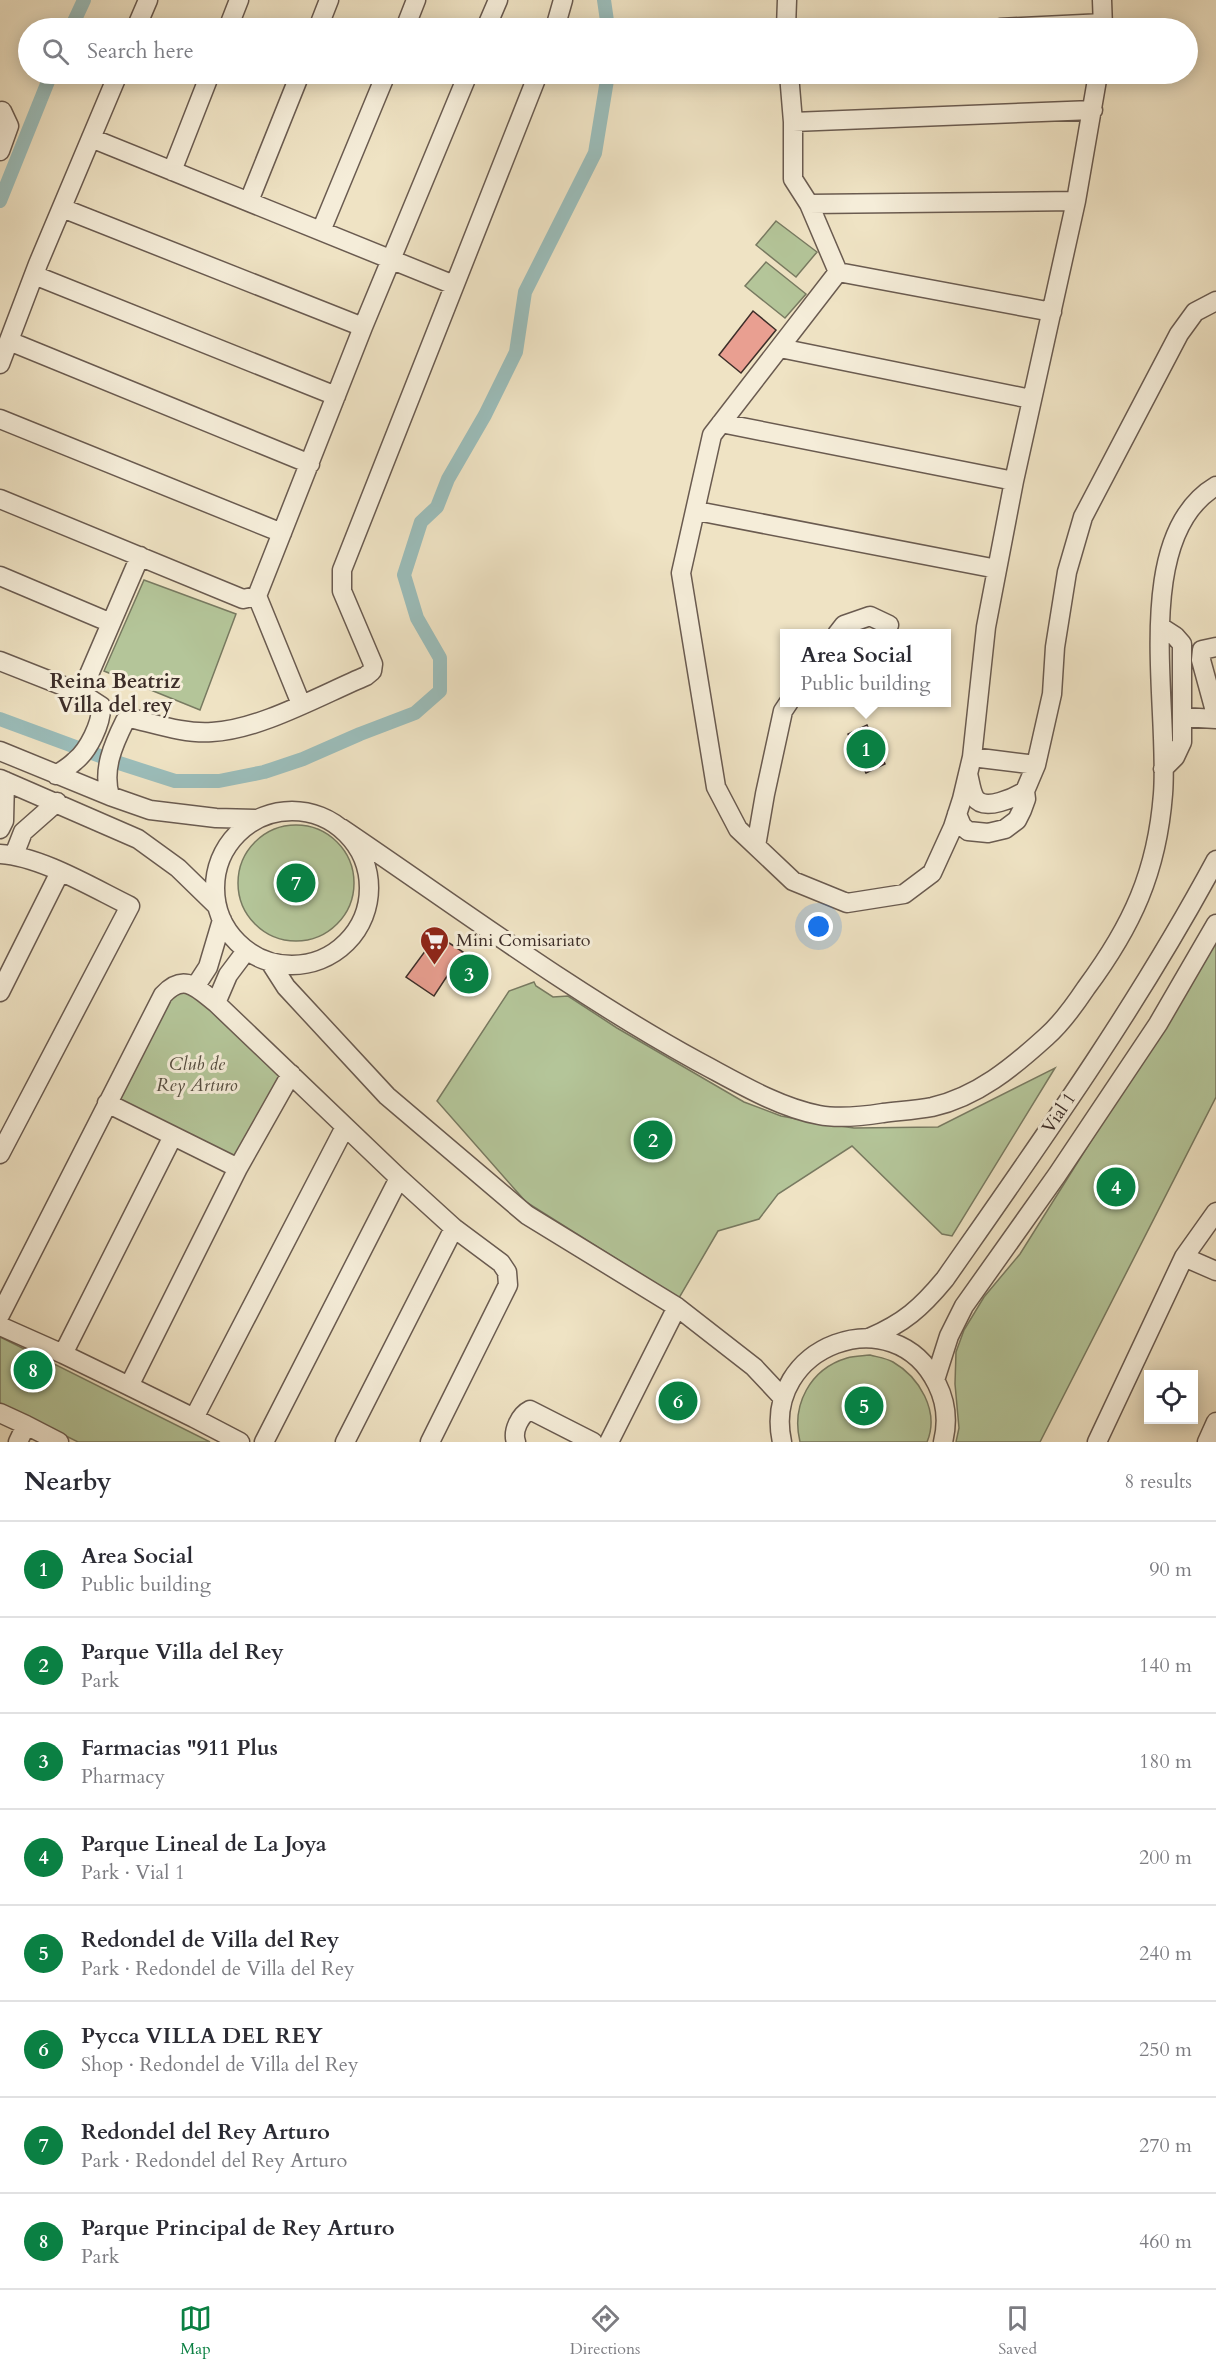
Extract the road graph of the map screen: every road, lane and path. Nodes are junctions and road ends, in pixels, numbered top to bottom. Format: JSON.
{"nodes":[{"id":1,"x":148,"y":0,"type":"edge"},
{"id":2,"x":239,"y":0,"type":"edge"},
{"id":3,"x":329,"y":0,"type":"edge"},
{"id":4,"x":416,"y":0,"type":"edge"},
{"id":5,"x":498,"y":0,"type":"edge"},
{"id":6,"x":563,"y":0,"type":"edge"},
{"id":7,"x":787,"y":0,"type":"edge"},
{"id":8,"x":1102,"y":0,"type":"edge"},
{"id":9,"x":140,"y":18,"type":"edge"},
{"id":10,"x":232,"y":18,"type":"edge"},
{"id":11,"x":322,"y":18,"type":"edge"},
{"id":12,"x":409,"y":18,"type":"edge"},
{"id":13,"x":490,"y":18,"type":"edge"},
{"id":14,"x":558,"y":18,"type":"edge"},
{"id":15,"x":786,"y":18,"type":"edge"},
{"id":16,"x":1103,"y":18,"type":"edge"},
{"id":17,"x":114,"y":84,"type":"edge"},
{"id":18,"x":206,"y":84,"type":"edge"},
{"id":19,"x":296,"y":84,"type":"edge"},
{"id":20,"x":382,"y":84,"type":"edge"},
{"id":21,"x":464,"y":84,"type":"edge"},
{"id":22,"x":534,"y":84,"type":"edge"},
{"id":23,"x":790,"y":84,"type":"edge"},
{"id":24,"x":1097,"y":84,"type":"edge"},
{"id":25,"x":1093,"y":110,"type":"junction"},
{"id":26,"x":2,"y":111,"type":"dead end"},
{"id":27,"x":793,"y":123,"type":"junction"},
{"id":28,"x":91,"y":138,"type":"junction"},
{"id":29,"x":0,"y":152,"type":"edge"},
{"id":30,"x":172,"y":171,"type":"junction"},
{"id":31,"x":249,"y":201,"type":"junction"},
{"id":32,"x":1076,"y":201,"type":"junction"},
{"id":33,"x":809,"y":204,"type":"junction"},
{"id":34,"x":62,"y":208,"type":"junction"},
{"id":35,"x":321,"y":231,"type":"junction"},
{"id":36,"x":392,"y":261,"type":"junction"},
{"id":37,"x":838,"y":272,"type":"junction"},
{"id":38,"x":34,"y":275,"type":"junction"},
{"id":39,"x":454,"y":285,"type":"junction"},
{"id":40,"x":1216,"y":301,"type":"edge"},
{"id":41,"x":1052,"y":312,"type":"junction"},
{"id":42,"x":363,"y":327,"type":"junction"},
{"id":43,"x":9,"y":341,"type":"junction"},
{"id":44,"x":780,"y":348,"type":"junction"},
{"id":45,"x":0,"y":364,"type":"edge"},
{"id":46,"x":336,"y":396,"type":"junction"},
{"id":47,"x":1031,"y":399,"type":"junction"},
{"id":48,"x":0,"y":419,"type":"edge"},
{"id":49,"x":721,"y":423,"type":"junction"},
{"id":50,"x":309,"y":464,"type":"junction"},
{"id":51,"x":1014,"y":481,"type":"junction"},
{"id":52,"x":1216,"y":486,"type":"edge"},
{"id":53,"x":0,"y":499,"type":"edge"},
{"id":54,"x":697,"y":511,"type":"junction"},
{"id":55,"x":282,"y":534,"type":"junction"},
{"id":56,"x":140,"y":556,"type":"junction"},
{"id":57,"x":997,"y":569,"type":"junction"},
{"id":58,"x":0,"y":576,"type":"edge"},
{"id":59,"x":257,"y":596,"type":"junction"},
{"id":60,"x":111,"y":623,"type":"junction"},
{"id":61,"x":889,"y":625,"type":"dead end"},
{"id":62,"x":1161,"y":627,"type":"junction"},
{"id":63,"x":840,"y":629,"type":"edge"},
{"id":64,"x":1216,"y":647,"type":"edge"},
{"id":65,"x":0,"y":661,"type":"edge"},
{"id":66,"x":81,"y":693,"type":"junction"},
{"id":67,"x":301,"y":704,"type":"junction"},
{"id":68,"x":787,"y":707,"type":"edge"},
{"id":69,"x":1182,"y":717,"type":"junction"},
{"id":70,"x":1216,"y":717,"type":"edge"},
{"id":71,"x":0,"y":752,"type":"edge"},
{"id":72,"x":970,"y":764,"type":"junction"},
{"id":73,"x":1036,"y":765,"type":"junction"},
{"id":74,"x":1163,"y":769,"type":"junction"},
{"id":75,"x":56,"y":775,"type":"junction"},
{"id":76,"x":2,"y":780,"type":"edge"},
{"id":77,"x":1025,"y":791,"type":"junction"},
{"id":78,"x":110,"y":796,"type":"junction"},
{"id":79,"x":57,"y":802,"type":"junction"},
{"id":80,"x":957,"y":814,"type":"junction"},
{"id":81,"x":257,"y":819,"type":"junction"},
{"id":82,"x":341,"y":828,"type":"junction"},
{"id":83,"x":0,"y":829,"type":"edge"},
{"id":84,"x":756,"y":846,"type":"junction"},
{"id":85,"x":7,"y":854,"type":"edge"},
{"id":86,"x":1216,"y":860,"type":"edge"},
{"id":87,"x":60,"y":872,"type":"junction"},
{"id":88,"x":219,"y":913,"type":"junction"},
{"id":89,"x":1216,"y":924,"type":"edge"},
{"id":90,"x":246,"y":951,"type":"junction"},
{"id":91,"x":270,"y":962,"type":"junction"},
{"id":92,"x":195,"y":987,"type":"junction"},
{"id":93,"x":0,"y":992,"type":"edge"},
{"id":94,"x":216,"y":1003,"type":"junction"},
{"id":95,"x":291,"y":1074,"type":"junction"},
{"id":96,"x":107,"y":1103,"type":"junction"},
{"id":97,"x":345,"y":1127,"type":"junction"},
{"id":98,"x":173,"y":1136,"type":"junction"},
{"id":99,"x":0,"y":1154,"type":"edge"},
{"id":100,"x":238,"y":1168,"type":"junction"},
{"id":101,"x":399,"y":1178,"type":"junction"},
{"id":102,"x":1216,"y":1212,"type":"edge"},
{"id":103,"x":454,"y":1228,"type":"junction"},
{"id":104,"x":1184,"y":1257,"type":"junction"},
{"id":105,"x":1216,"y":1271,"type":"edge"},
{"id":106,"x":677,"y":1307,"type":"junction"},
{"id":107,"x":0,"y":1315,"type":"edge"},
{"id":108,"x":0,"y":1326,"type":"edge"},
{"id":109,"x":869,"y":1338,"type":"junction"},
{"id":110,"x":63,"y":1354,"type":"junction"},
{"id":111,"x":935,"y":1380,"type":"junction"},
{"id":112,"x":129,"y":1386,"type":"junction"},
{"id":113,"x":783,"y":1398,"type":"junction"},
{"id":114,"x":0,"y":1413,"type":"edge"},
{"id":115,"x":194,"y":1418,"type":"junction"},
{"id":116,"x":1216,"y":1422,"type":"edge"},
{"id":117,"x":26,"y":1425,"type":"junction"},
{"id":118,"x":18,"y":1442,"type":"edge"},
{"id":119,"x":59,"y":1442,"type":"edge"},
{"id":120,"x":240,"y":1442,"type":"edge"},
{"id":121,"x":264,"y":1442,"type":"edge"},
{"id":122,"x":345,"y":1442,"type":"edge"},
{"id":123,"x":430,"y":1442,"type":"edge"},
{"id":124,"x":516,"y":1442,"type":"edge"},
{"id":125,"x":593,"y":1442,"type":"edge"},
{"id":126,"x":609,"y":1442,"type":"edge"},
{"id":127,"x":782,"y":1442,"type":"edge"},
{"id":128,"x":943,"y":1442,"type":"edge"},
{"id":129,"x":1097,"y":1442,"type":"edge"},
{"id":130,"x":1207,"y":1442,"type":"edge"}],
"edges":[{"from":1,"to":9,"type":"street"},
{"from":2,"to":10,"type":"street"},
{"from":3,"to":11,"type":"street"},
{"from":4,"to":12,"type":"street"},
{"from":5,"to":13,"type":"street"},
{"from":6,"to":14,"type":"street"},
{"from":7,"to":15,"type":"street"},
{"from":8,"to":16,"type":"street"},
{"from":17,"to":28,"type":"street"},
{"from":18,"to":30,"type":"street"},
{"from":19,"to":31,"type":"street"},
{"from":20,"to":35,"type":"street"},
{"from":21,"to":36,"type":"street"},
{"from":22,"to":39,"type":"street"},
{"from":23,"to":27,"type":"street"},
{"from":24,"to":25,"type":"street"},
{"from":25,"to":27,"type":"street"},
{"from":25,"to":32,"type":"street"},
{"from":26,"to":29,"type":"street"},
{"from":27,"to":33,"type":"street"},
{"from":28,"to":30,"type":"street"},
{"from":28,"to":34,"type":"street"},
{"from":30,"to":31,"type":"street"},
{"from":31,"to":35,"type":"street"},
{"from":32,"to":33,"type":"street"},
{"from":32,"to":41,"type":"street"},
{"from":33,"to":37,"type":"street"},
{"from":34,"to":38,"type":"street"},
{"from":34,"to":42,"type":"street"},
{"from":35,"to":36,"type":"street"},
{"from":36,"to":39,"type":"street"},
{"from":36,"to":42,"type":"street"},
{"from":37,"to":41,"type":"street"},
{"from":37,"to":44,"type":"street"},
{"from":38,"to":43,"type":"street"},
{"from":38,"to":46,"type":"street"},
{"from":39,"to":67,"type":"street"},
{"from":40,"to":73,"type":"street"},
{"from":41,"to":47,"type":"street"},
{"from":42,"to":46,"type":"street"},
{"from":43,"to":45,"type":"street"},
{"from":43,"to":50,"type":"street"},
{"from":44,"to":47,"type":"street"},
{"from":44,"to":49,"type":"street"},
{"from":46,"to":50,"type":"street"},
{"from":47,"to":51,"type":"street"},
{"from":48,"to":55,"type":"street"},
{"from":49,"to":51,"type":"street"},
{"from":49,"to":54,"type":"street"},
{"from":50,"to":55,"type":"street"},
{"from":51,"to":57,"type":"street"},
{"from":52,"to":62,"type":"street"},
{"from":53,"to":56,"type":"street"},
{"from":54,"to":57,"type":"street"},
{"from":54,"to":84,"type":"street"},
{"from":55,"to":59,"type":"street"},
{"from":56,"to":59,"type":"street"},
{"from":56,"to":60,"type":"street"},
{"from":57,"to":72,"type":"street"},
{"from":58,"to":60,"type":"street"},
{"from":59,"to":67,"type":"street"},
{"from":60,"to":66,"type":"street"},
{"from":61,"to":63,"type":"street"},
{"from":62,"to":69,"type":"street"},
{"from":62,"to":74,"type":"street"},
{"from":64,"to":70,"type":"street"},
{"from":65,"to":66,"type":"street"},
{"from":66,"to":75,"type":"street"},
{"from":67,"to":78,"type":"street"},
{"from":68,"to":84,"type":"street"},
{"from":69,"to":70,"type":"street"},
{"from":69,"to":74,"type":"street"},
{"from":71,"to":75,"type":"street"},
{"from":72,"to":73,"type":"street"},
{"from":72,"to":77,"type":"street"},
{"from":72,"to":80,"type":"street"},
{"from":73,"to":77,"type":"street"},
{"from":74,"to":82,"type":"street"},
{"from":75,"to":78,"type":"street"},
{"from":76,"to":79,"type":"street"},
{"from":76,"to":83,"type":"street"},
{"from":77,"to":80,"type":"street"},
{"from":78,"to":81,"type":"street"},
{"from":79,"to":85,"type":"street"},
{"from":79,"to":88,"type":"street"},
{"from":80,"to":84,"type":"street"},
{"from":81,"to":82,"type":"street"},
{"from":81,"to":88,"type":"street"},
{"from":82,"to":91,"type":"street"},
{"from":85,"to":87,"type":"street"},
{"from":86,"to":109,"type":"street","name":"Vial 1"},
{"from":87,"to":93,"type":"street"},
{"from":87,"to":99,"type":"street"},
{"from":88,"to":90,"type":"street"},
{"from":88,"to":92,"type":"street"},
{"from":89,"to":111,"type":"street","name":"Vial 1"},
{"from":90,"to":91,"type":"street"},
{"from":90,"to":94,"type":"street"},
{"from":91,"to":106,"type":"street"},
{"from":92,"to":94,"type":"street"},
{"from":92,"to":96,"type":"street"},
{"from":94,"to":95,"type":"street"},
{"from":95,"to":97,"type":"street"},
{"from":95,"to":100,"type":"street"},
{"from":96,"to":98,"type":"street"},
{"from":96,"to":107,"type":"street"},
{"from":97,"to":101,"type":"street"},
{"from":97,"to":115,"type":"street"},
{"from":98,"to":100,"type":"street"},
{"from":98,"to":110,"type":"street"},
{"from":100,"to":112,"type":"street"},
{"from":101,"to":103,"type":"street"},
{"from":101,"to":121,"type":"street"},
{"from":102,"to":104,"type":"street"},
{"from":103,"to":122,"type":"street"},
{"from":103,"to":123,"type":"street"},
{"from":104,"to":105,"type":"street"},
{"from":104,"to":129,"type":"street"},
{"from":106,"to":113,"type":"street"},
{"from":106,"to":126,"type":"street"},
{"from":108,"to":110,"type":"street"},
{"from":109,"to":111,"type":"street"},
{"from":109,"to":113,"type":"street"},
{"from":110,"to":112,"type":"street"},
{"from":111,"to":128,"type":"street"},
{"from":112,"to":115,"type":"street"},
{"from":113,"to":127,"type":"street"},
{"from":114,"to":117,"type":"street"},
{"from":115,"to":120,"type":"street"},
{"from":116,"to":130,"type":"street"},
{"from":117,"to":118,"type":"street"},
{"from":117,"to":119,"type":"street"},
{"from":124,"to":125,"type":"street"}]}
